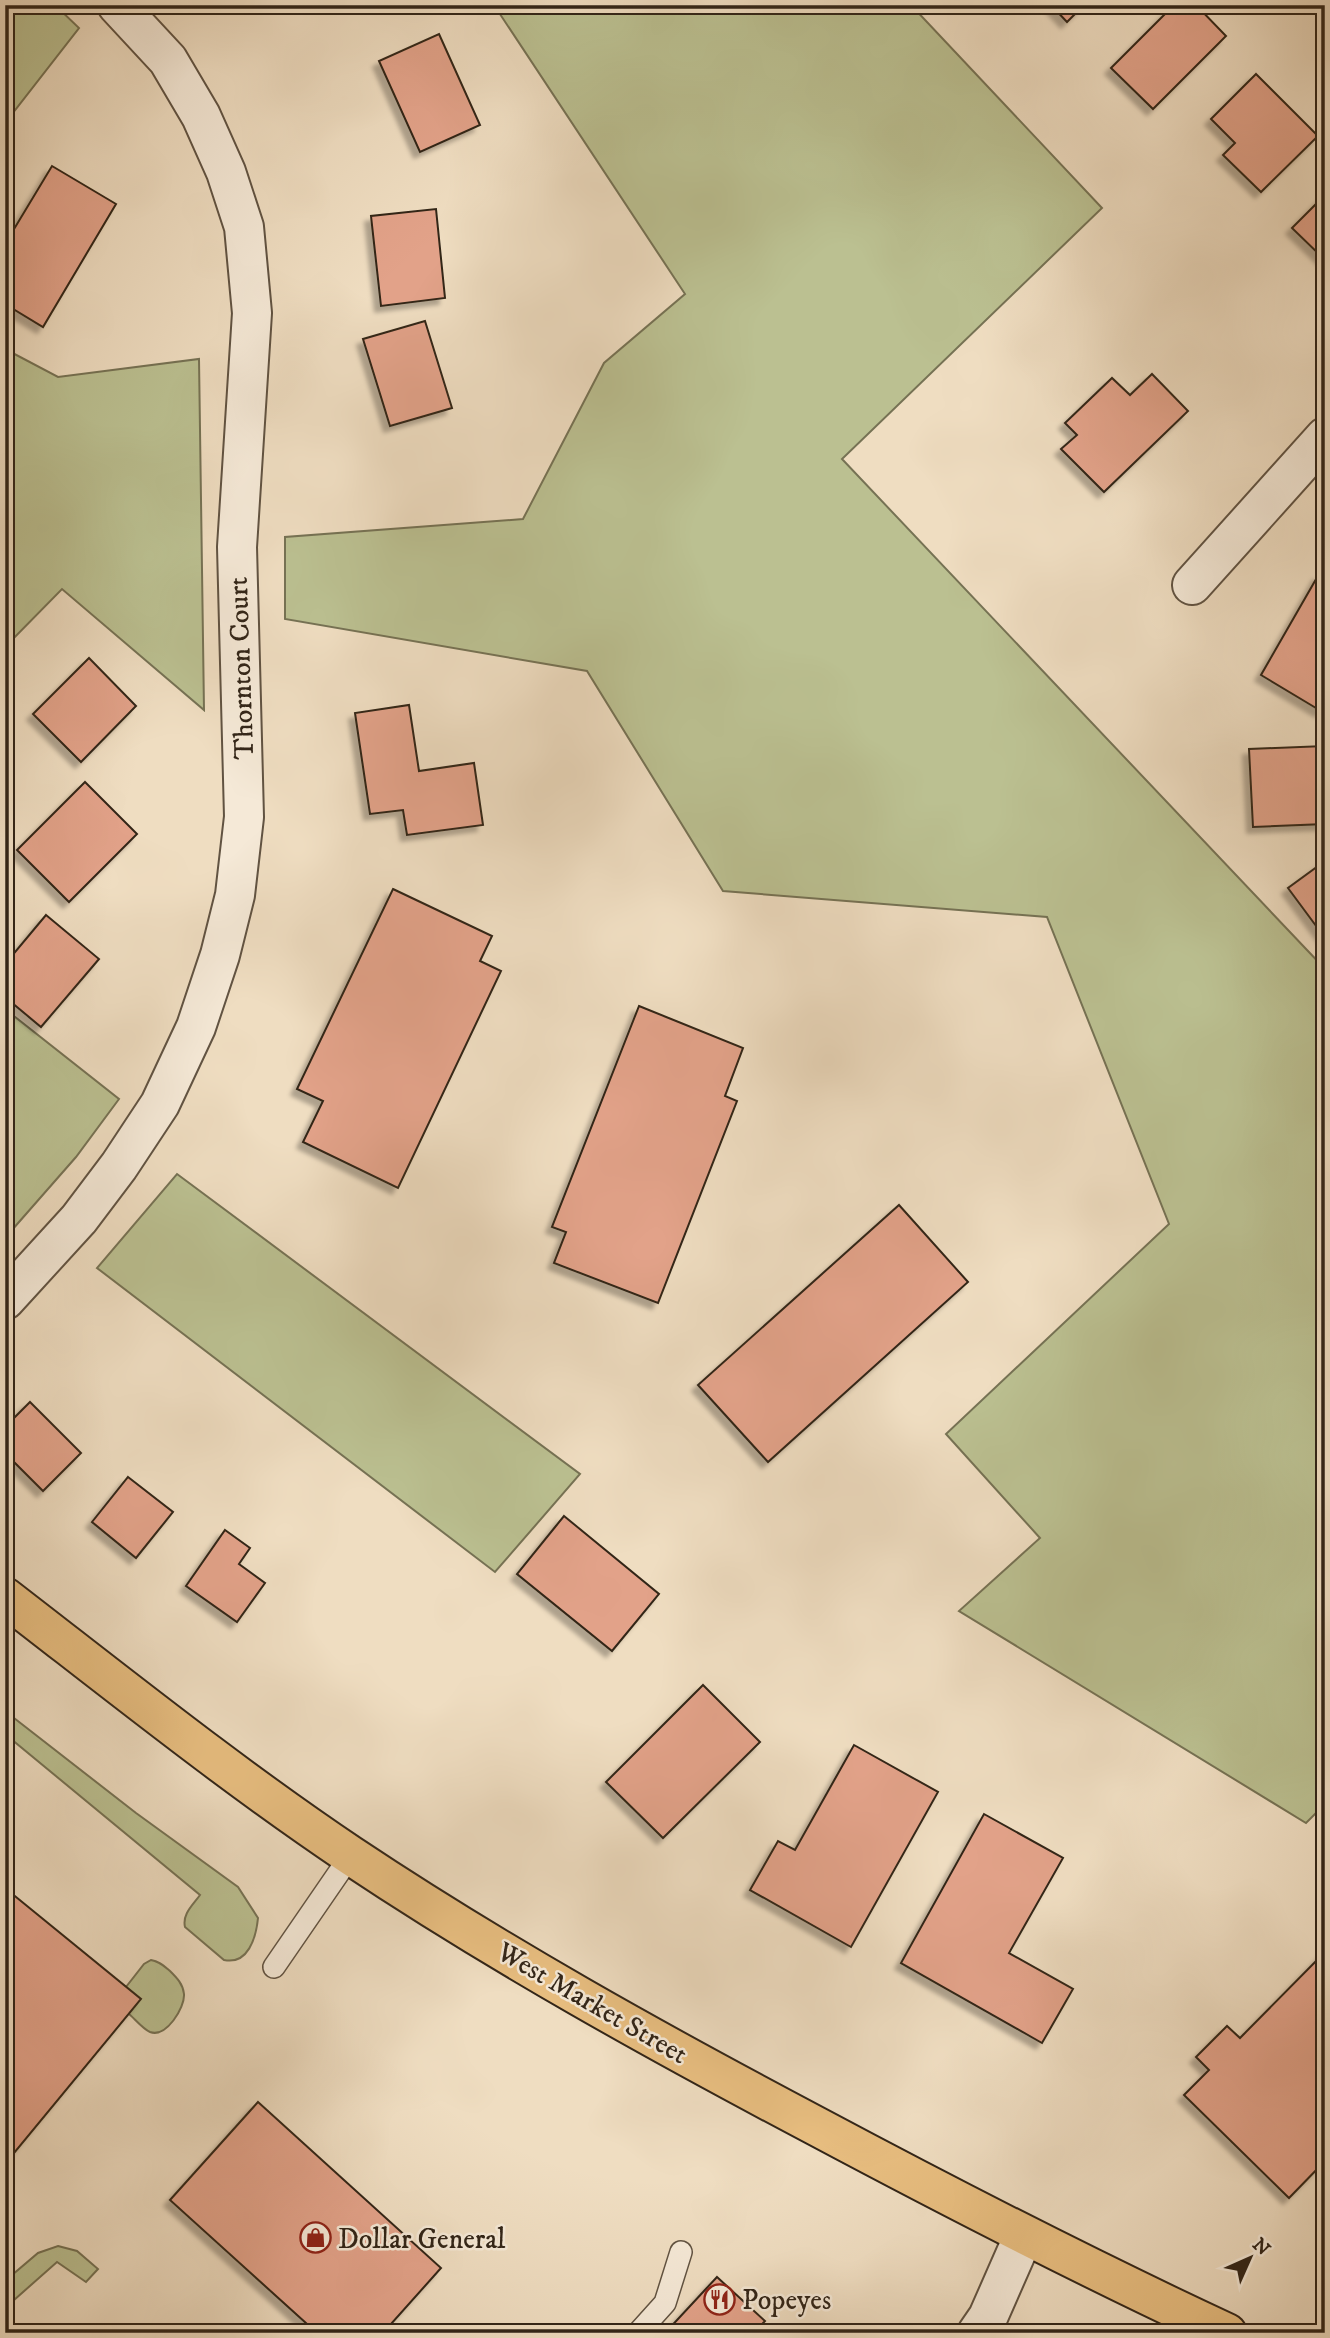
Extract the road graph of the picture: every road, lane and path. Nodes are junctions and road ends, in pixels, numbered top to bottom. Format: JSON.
{"nodes":[{"id":1,"x":117,"y":5,"type":"edge"},
{"id":2,"x":1325,"y":437,"type":"edge"},
{"id":3,"x":1192,"y":585,"type":"dead end"},
{"id":4,"x":5,"y":1300,"type":"edge"},
{"id":5,"x":5,"y":1597,"type":"edge"},
{"id":6,"x":351,"y":1855,"type":"junction"},
{"id":7,"x":274,"y":1967,"type":"dead end"},
{"id":8,"x":1024,"y":2235,"type":"junction"},
{"id":9,"x":681,"y":2252,"type":"dead end"},
{"id":10,"x":638,"y":2333,"type":"edge"},
{"id":11,"x":977,"y":2333,"type":"edge"},
{"id":12,"x":1227,"y":2333,"type":"edge"}],
"edges":[{"from":1,"to":4,"type":"street","name":"Thornton Court"},
{"from":2,"to":3,"type":"street"},
{"from":5,"to":6,"type":"main road","name":"West Market Street"},
{"from":6,"to":7,"type":"lane"},
{"from":6,"to":8,"type":"main road","name":"West Market Street"},
{"from":8,"to":11,"type":"street"},
{"from":8,"to":12,"type":"main road","name":"West Market Street"},
{"from":9,"to":10,"type":"lane"}]}
